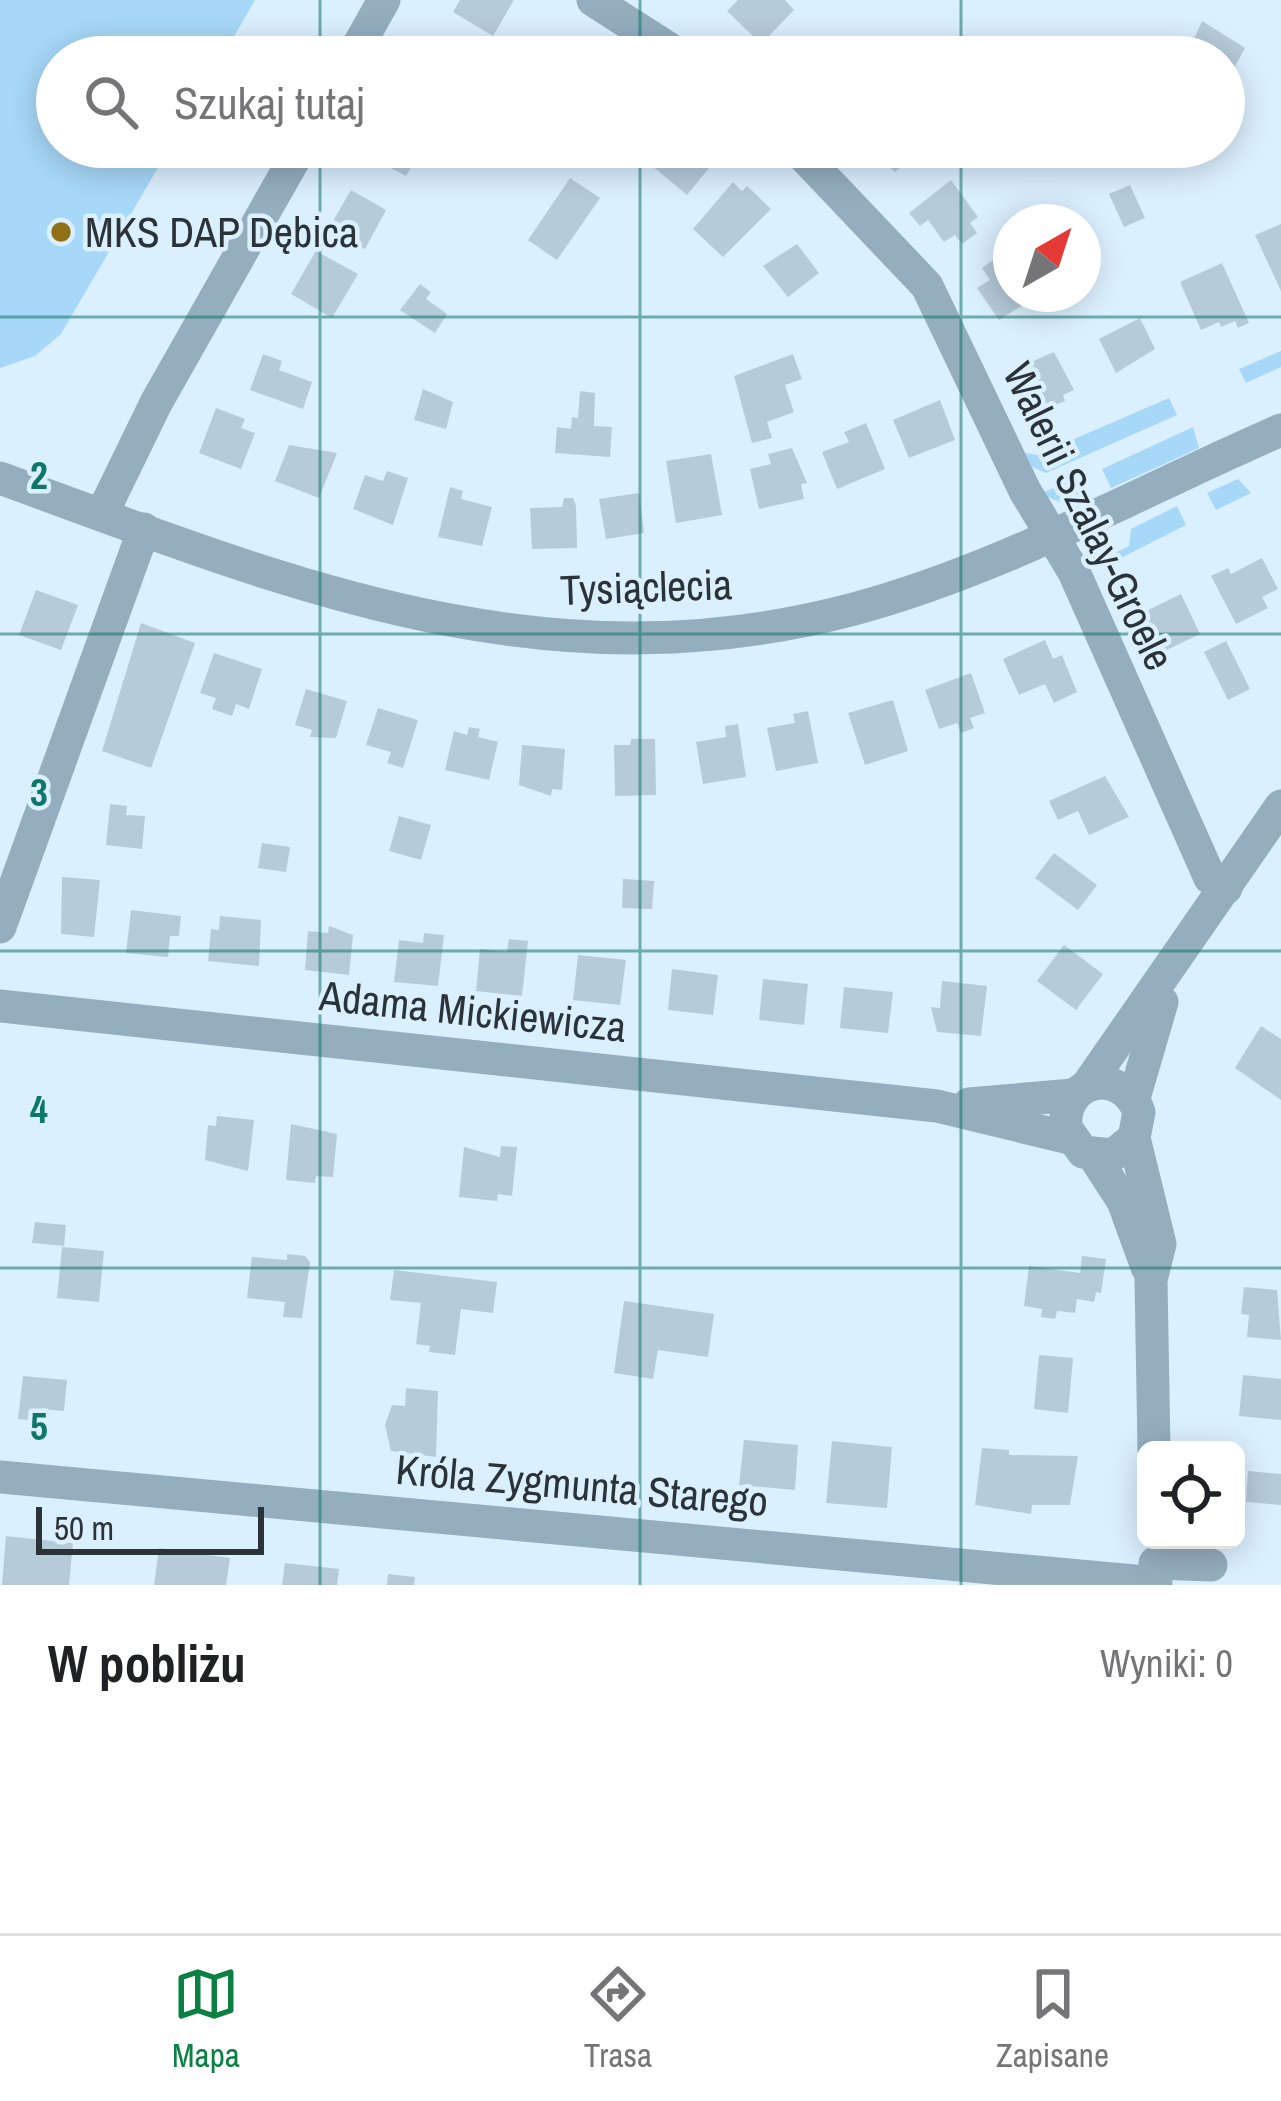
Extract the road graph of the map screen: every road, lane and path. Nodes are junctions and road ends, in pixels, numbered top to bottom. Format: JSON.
{"nodes":[{"id":1,"x":384,"y":0,"type":"edge"},
{"id":2,"x":593,"y":0,"type":"edge"},
{"id":3,"x":364,"y":36,"type":"edge"},
{"id":4,"x":649,"y":36,"type":"edge"},
{"id":5,"x":289,"y":168,"type":"edge"},
{"id":6,"x":815,"y":168,"type":"edge"},
{"id":7,"x":1281,"y":430,"type":"edge"},
{"id":8,"x":0,"y":478,"type":"edge"},
{"id":9,"x":102,"y":514,"type":"junction"},
{"id":10,"x":144,"y":529,"type":"junction"},
{"id":11,"x":1049,"y":536,"type":"junction"},
{"id":12,"x":1281,"y":806,"type":"edge"},
{"id":13,"x":14,"y":835,"type":"edge"},
{"id":14,"x":1226,"y":888,"type":"junction"},
{"id":15,"x":0,"y":927,"type":"edge"},
{"id":16,"x":1171,"y":971,"type":"junction"},
{"id":17,"x":0,"y":1006,"type":"edge"},
{"id":18,"x":1081,"y":1089,"type":"junction"},
{"id":19,"x":1134,"y":1098,"type":"junction"},
{"id":20,"x":937,"y":1106,"type":"junction"},
{"id":21,"x":1135,"y":1138,"type":"junction"},
{"id":22,"x":1081,"y":1147,"type":"junction"},
{"id":23,"x":1151,"y":1280,"type":"junction"},
{"id":24,"x":1154,"y":1441,"type":"edge"},
{"id":25,"x":0,"y":1478,"type":"edge"},
{"id":26,"x":1211,"y":1565,"type":"dead end"},
{"id":27,"x":1155,"y":1568,"type":"edge"}],
"edges":[{"from":1,"to":3,"type":"street"},
{"from":2,"to":4,"type":"street"},
{"from":5,"to":9,"type":"street"},
{"from":6,"to":11,"type":"street","name":"Walerii Szalay-Groele"},
{"from":7,"to":11,"type":"street","name":"Tysiąclecia"},
{"from":8,"to":9,"type":"street","name":"Tysiąclecia"},
{"from":9,"to":10,"type":"street","name":"Tysiąclecia"},
{"from":10,"to":11,"type":"street","name":"Tysiąclecia"},
{"from":10,"to":13,"type":"street"},
{"from":11,"to":14,"type":"street","name":"Walerii Szalay-Groele"},
{"from":12,"to":14,"type":"street"},
{"from":13,"to":15,"type":"street"},
{"from":14,"to":16,"type":"street"},
{"from":16,"to":18,"type":"street"},
{"from":16,"to":19,"type":"street"},
{"from":17,"to":20,"type":"street","name":"Adama Mickiewicza"},
{"from":18,"to":19,"type":"street"},
{"from":18,"to":20,"type":"street","name":"Adama Mickiewicza"},
{"from":18,"to":22,"type":"street"},
{"from":19,"to":21,"type":"street"},
{"from":20,"to":22,"type":"street","name":"Adama Mickiewicza"},
{"from":21,"to":22,"type":"street"},
{"from":21,"to":23,"type":"street"},
{"from":22,"to":23,"type":"street"},
{"from":23,"to":24,"type":"street"},
{"from":25,"to":27,"type":"street","name":"Króla Zygmunta Starego"},
{"from":26,"to":27,"type":"street","name":"Króla Zygmunta Starego"}]}
